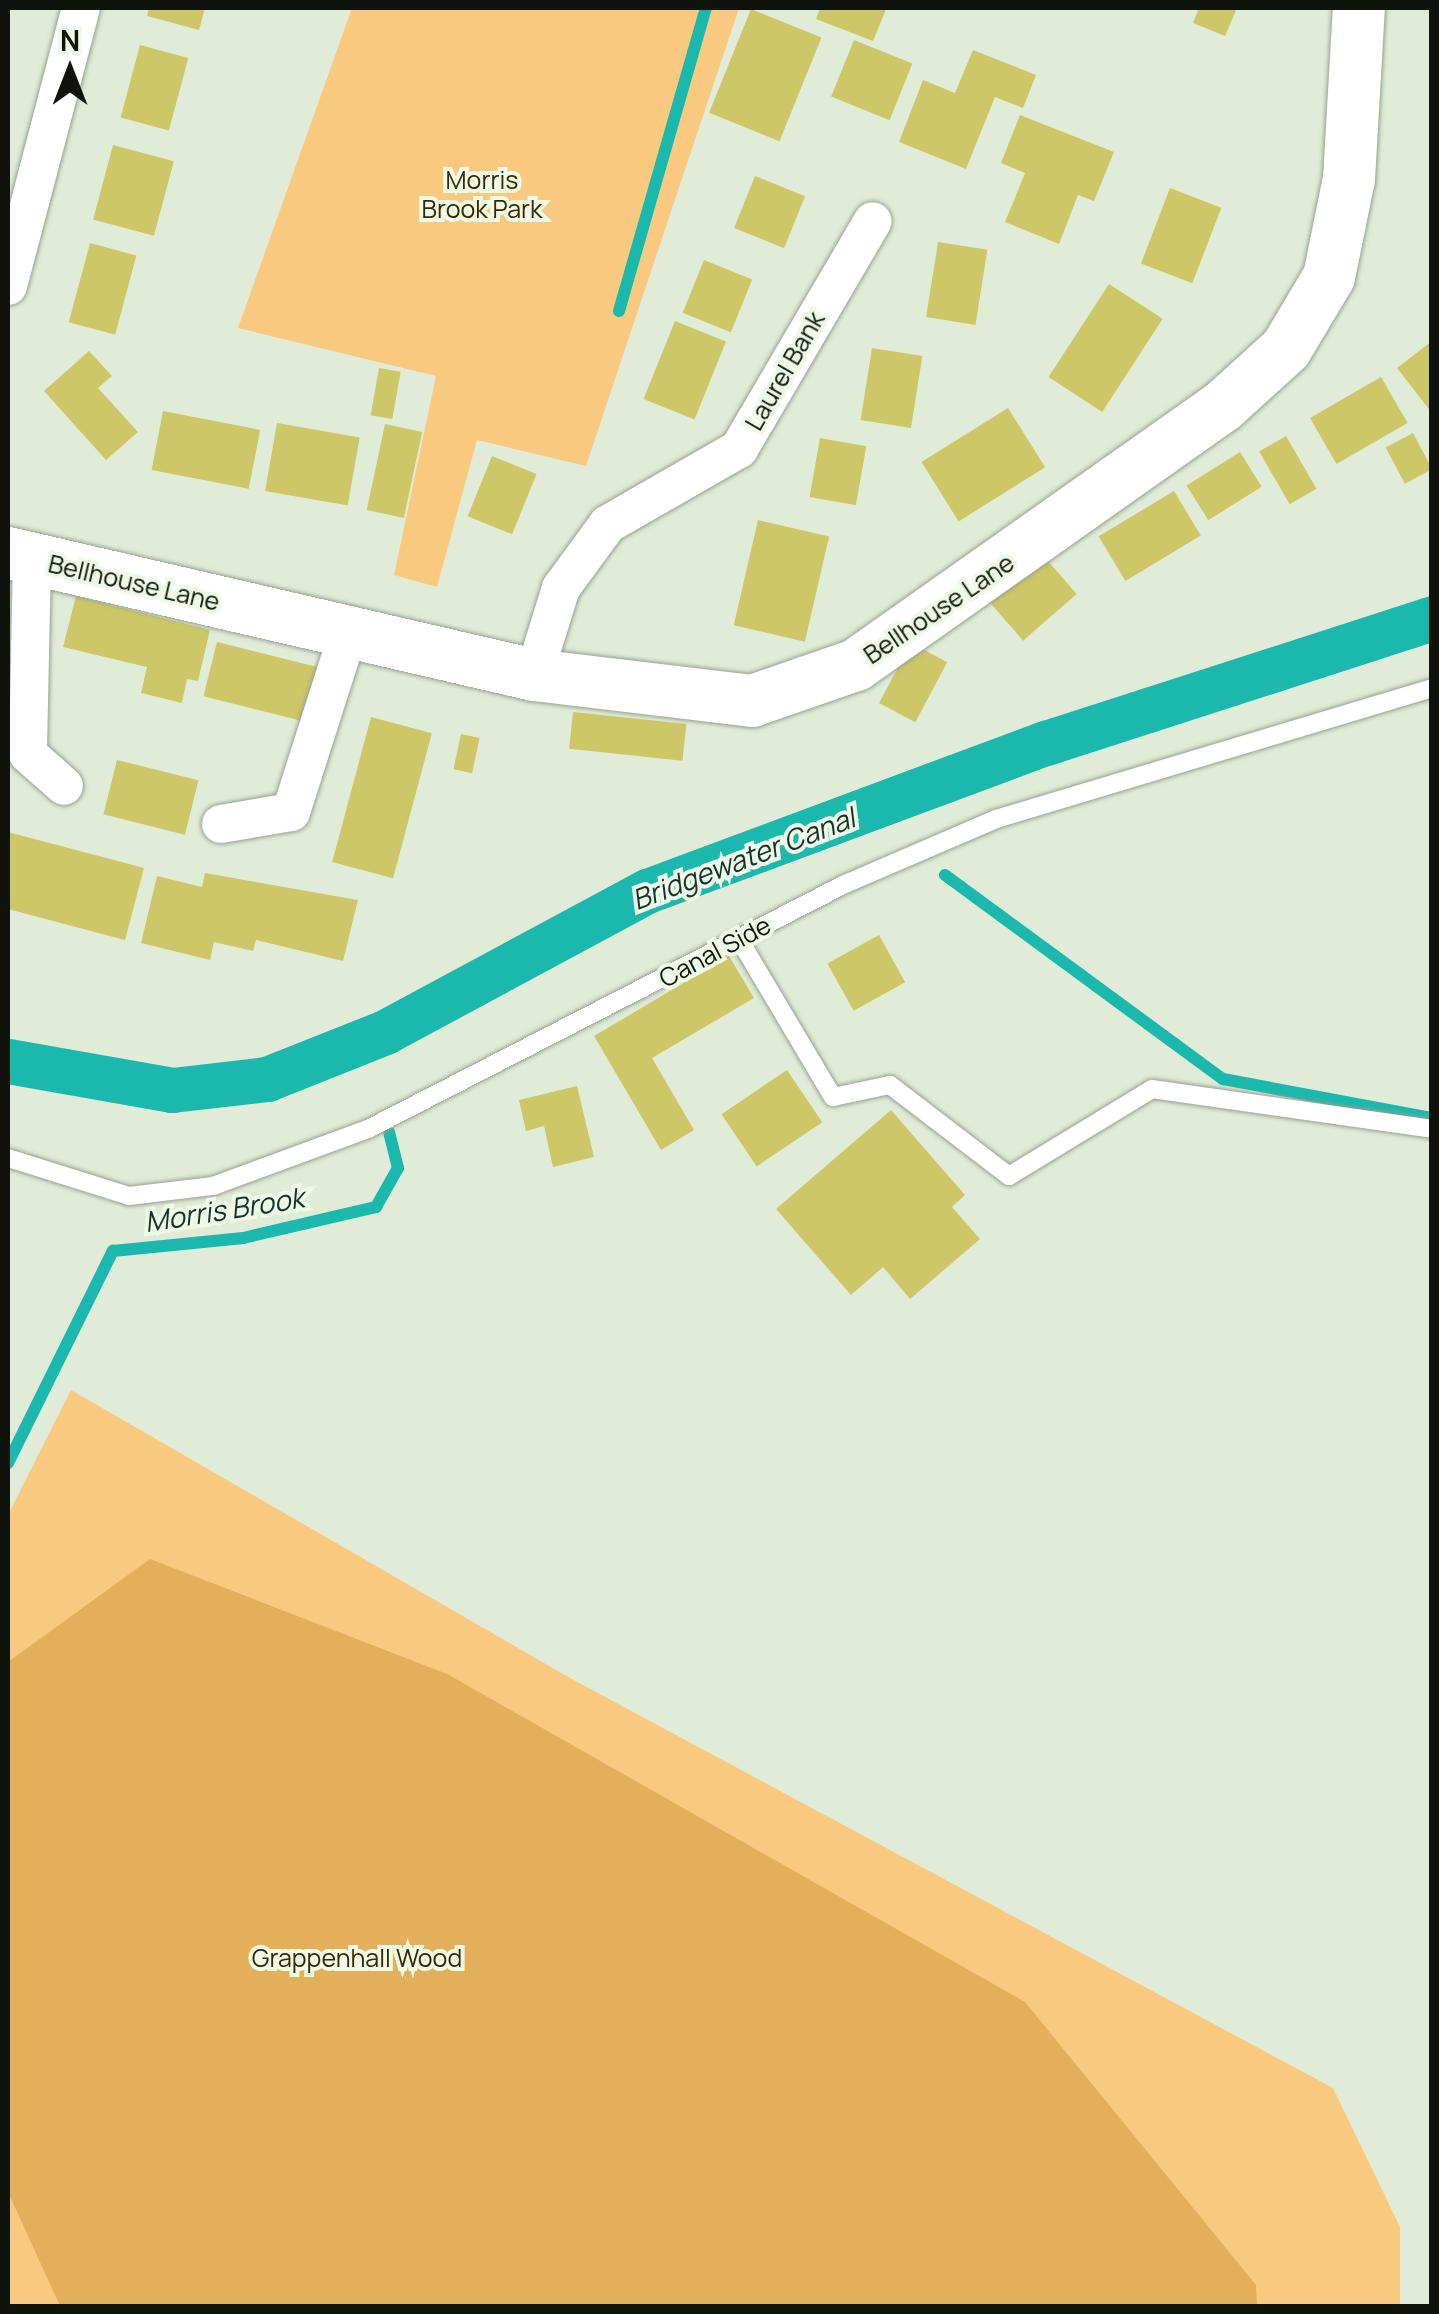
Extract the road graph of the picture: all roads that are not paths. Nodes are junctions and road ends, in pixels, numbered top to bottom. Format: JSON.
{"nodes":[{"id":1,"x":81,"y":8,"type":"edge"},
{"id":2,"x":1359,"y":8,"type":"edge"},
{"id":3,"x":873,"y":221,"type":"dead end"},
{"id":4,"x":8,"y":286,"type":"edge"},
{"id":5,"x":20,"y":556,"type":"edge"},
{"id":6,"x":348,"y":633,"type":"junction"},
{"id":7,"x":534,"y":675,"type":"junction"},
{"id":8,"x":1432,"y":688,"type":"edge"},
{"id":9,"x":64,"y":786,"type":"dead end"},
{"id":10,"x":221,"y":824,"type":"dead end"},
{"id":11,"x":740,"y":939,"type":"junction"},
{"id":12,"x":1432,"y":1129,"type":"edge"},
{"id":13,"x":8,"y":1158,"type":"edge"}],
"edges":[{"from":1,"to":4,"type":"street"},
{"from":2,"to":7,"type":"street","name":"Bellhouse Lane"},
{"from":3,"to":7,"type":"street","name":"Laurel Bank"},
{"from":5,"to":6,"type":"street","name":"Bellhouse Lane"},
{"from":5,"to":9,"type":"street"},
{"from":6,"to":7,"type":"street","name":"Bellhouse Lane"},
{"from":6,"to":10,"type":"street"},
{"from":8,"to":11,"type":"lane","name":"Canal Side"},
{"from":11,"to":12,"type":"lane"},
{"from":11,"to":13,"type":"lane","name":"Canal Side"}]}
